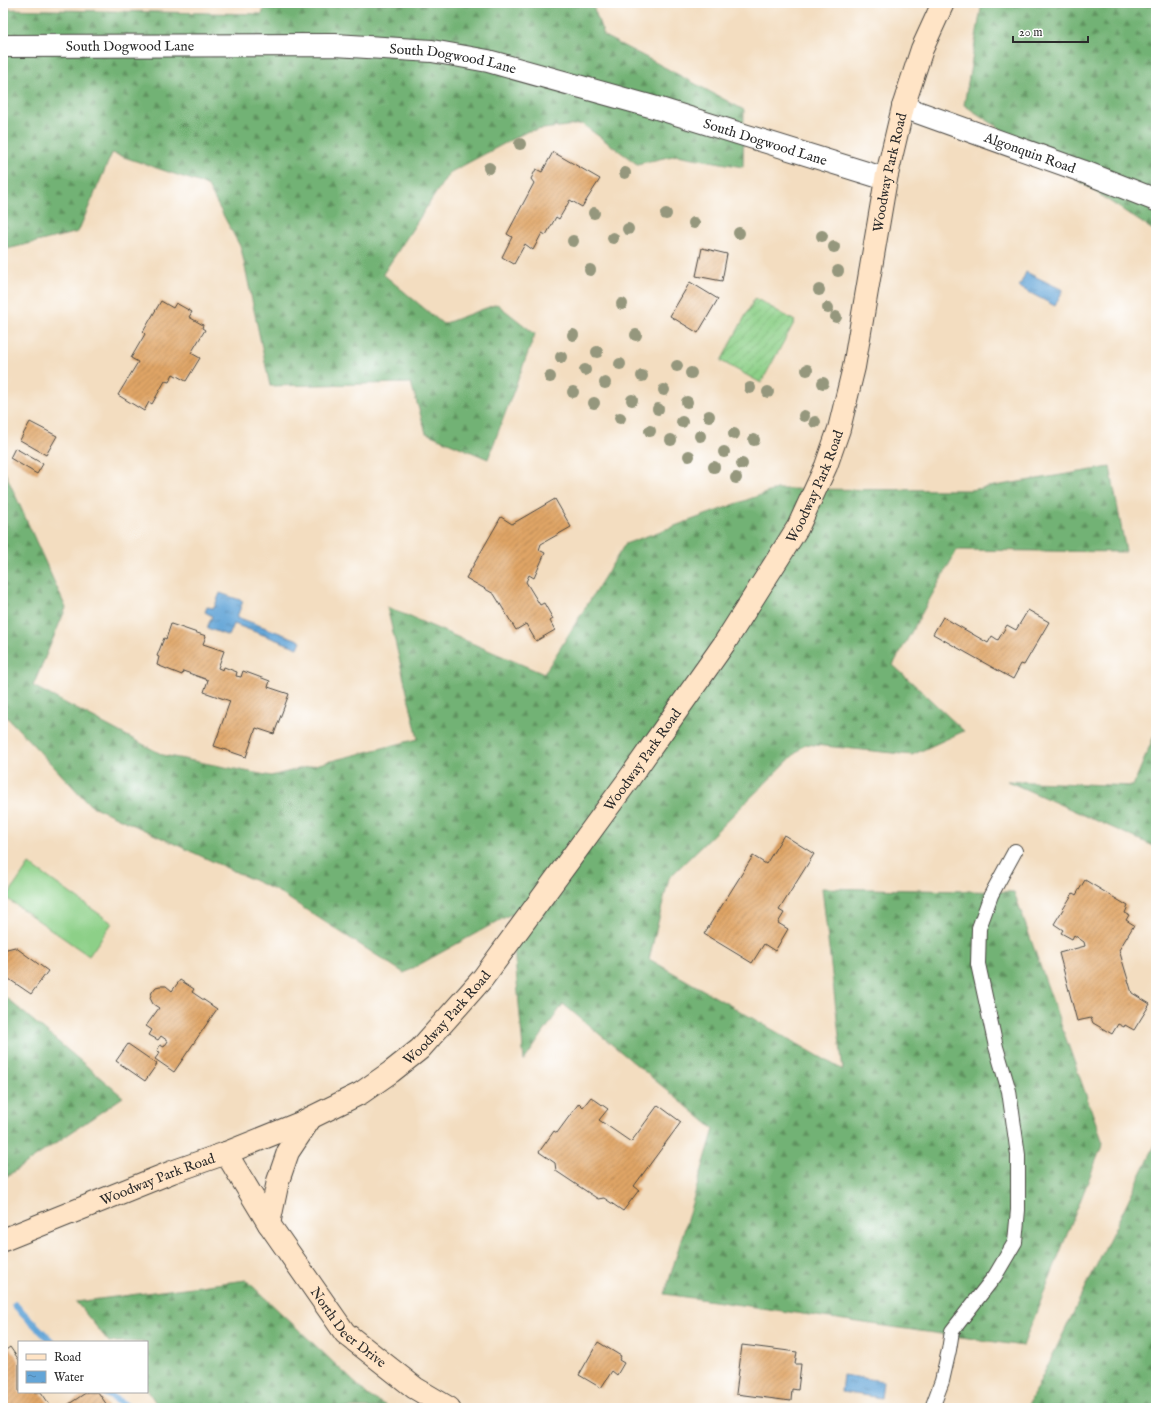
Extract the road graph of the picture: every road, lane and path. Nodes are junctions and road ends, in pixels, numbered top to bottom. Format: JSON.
{"nodes":[{"id":1,"x":943,"y":3,"type":"edge"},
{"id":2,"x":3,"y":46,"type":"edge"},
{"id":3,"x":903,"y":106,"type":"junction"},
{"id":4,"x":886,"y":179,"type":"junction"},
{"id":5,"x":1156,"y":200,"type":"edge"},
{"id":6,"x":1015,"y":851,"type":"dead end"},
{"id":7,"x":310,"y":1119,"type":"junction"},
{"id":8,"x":226,"y":1153,"type":"junction"},
{"id":9,"x":269,"y":1224,"type":"junction"},
{"id":10,"x":3,"y":1240,"type":"edge"},
{"id":11,"x":449,"y":1408,"type":"edge"},
{"id":12,"x":932,"y":1408,"type":"edge"}],
"edges":[{"from":1,"to":3,"type":"street","name":"Woodway Park Road"},
{"from":2,"to":4,"type":"street","name":"South Dogwood Lane"},
{"from":3,"to":4,"type":"street","name":"Woodway Park Road"},
{"from":3,"to":5,"type":"street","name":"Algonquin Road"},
{"from":4,"to":7,"type":"street","name":"Woodway Park Road"},
{"from":6,"to":12,"type":"lane"},
{"from":7,"to":8,"type":"street","name":"Woodway Park Road"},
{"from":7,"to":9,"type":"street"},
{"from":8,"to":9,"type":"street","name":"North Deer Drive"},
{"from":8,"to":10,"type":"street","name":"Woodway Park Road"},
{"from":9,"to":11,"type":"street","name":"North Deer Drive"}]}
